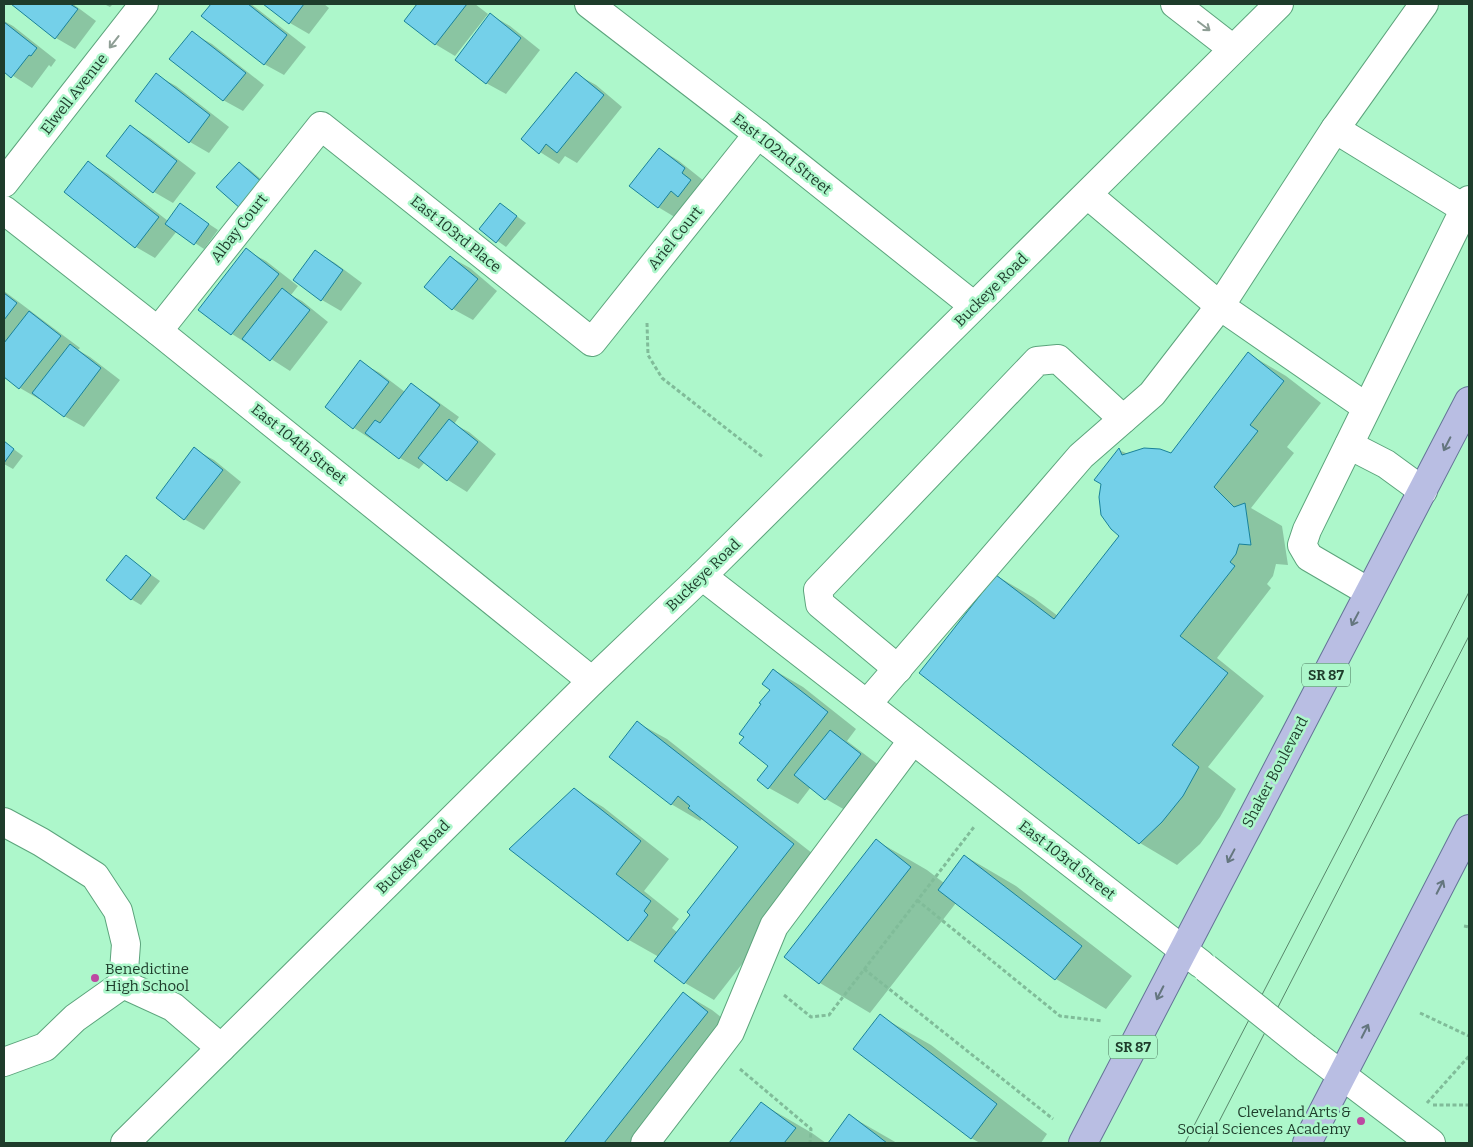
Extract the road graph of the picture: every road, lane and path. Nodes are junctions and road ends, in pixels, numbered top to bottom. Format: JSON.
{"nodes":[{"id":1,"x":144,"y":4,"type":"edge"},
{"id":2,"x":589,"y":4,"type":"edge"},
{"id":3,"x":1175,"y":4,"type":"edge"},
{"id":4,"x":1279,"y":4,"type":"edge"},
{"id":5,"x":1424,"y":4,"type":"edge"},
{"id":6,"x":1233,"y":49,"type":"junction"},
{"id":7,"x":320,"y":126,"type":"joint"},
{"id":8,"x":1335,"y":129,"type":"junction"},
{"id":9,"x":758,"y":134,"type":"junction"},
{"id":10,"x":4,"y":183,"type":"edge"},
{"id":11,"x":1088,"y":195,"type":"junction"},
{"id":12,"x":1467,"y":204,"type":"edge"},
{"id":13,"x":4,"y":210,"type":"edge"},
{"id":14,"x":974,"y":306,"type":"junction"},
{"id":15,"x":1220,"y":306,"type":"junction"},
{"id":16,"x":647,"y":318,"type":"dead end"},
{"id":17,"x":158,"y":331,"type":"junction"},
{"id":18,"x":592,"y":342,"type":"joint"},
{"id":19,"x":1469,"y":401,"type":"edge"},
{"id":20,"x":1366,"y":407,"type":"junction"},
{"id":21,"x":1123,"y":419,"type":"junction"},
{"id":22,"x":1348,"y":445,"type":"junction"},
{"id":23,"x":764,"y":458,"type":"dead end"},
{"id":24,"x":1423,"y":491,"type":"junction"},
{"id":25,"x":702,"y":576,"type":"junction"},
{"id":26,"x":1369,"y":592,"type":"junction"},
{"id":27,"x":898,"y":669,"type":"junction"},
{"id":28,"x":592,"y":681,"type":"junction"},
{"id":29,"x":867,"y":704,"type":"junction"},
{"id":30,"x":913,"y":740,"type":"junction"},
{"id":31,"x":4,"y":822,"type":"edge"},
{"id":32,"x":976,"y":824,"type":"dead end"},
{"id":33,"x":1469,"y":829,"type":"edge"},
{"id":34,"x":917,"y":900,"type":"junction"},
{"id":35,"x":1464,"y":926,"type":"dead end"},
{"id":36,"x":1469,"y":927,"type":"edge"},
{"id":37,"x":1182,"y":950,"type":"junction"},
{"id":38,"x":864,"y":969,"type":"junction"},
{"id":39,"x":123,"y":984,"type":"junction"},
{"id":40,"x":784,"y":995,"type":"dead end"},
{"id":41,"x":1420,"y":1013,"type":"dead end"},
{"id":42,"x":1102,"y":1021,"type":"dead end"},
{"id":43,"x":1469,"y":1036,"type":"edge"},
{"id":44,"x":221,"y":1048,"type":"junction"},
{"id":45,"x":717,"y":1049,"type":"junction"},
{"id":46,"x":1469,"y":1056,"type":"edge"},
{"id":47,"x":4,"y":1062,"type":"edge"},
{"id":48,"x":1343,"y":1075,"type":"junction"},
{"id":49,"x":1469,"y":1105,"type":"edge"},
{"id":50,"x":1053,"y":1119,"type":"dead end"},
{"id":51,"x":125,"y":1143,"type":"edge"},
{"id":52,"x":645,"y":1143,"type":"edge"},
{"id":53,"x":810,"y":1143,"type":"edge"},
{"id":54,"x":1082,"y":1143,"type":"edge"},
{"id":55,"x":1307,"y":1143,"type":"edge"},
{"id":56,"x":1431,"y":1143,"type":"edge"}],
"edges":[{"from":1,"to":10,"type":"street","name":"Elwell Avenue","one_way":true},
{"from":2,"to":9,"type":"street","name":"East 102nd Street"},
{"from":3,"to":6,"type":"street","one_way":true},
{"from":4,"to":6,"type":"street","name":"Buckeye Road"},
{"from":5,"to":8,"type":"street"},
{"from":6,"to":11,"type":"street","name":"Buckeye Road"},
{"from":7,"to":17,"type":"street","name":"Albay Court"},
{"from":7,"to":18,"type":"street","name":"East 103rd Place"},
{"from":8,"to":12,"type":"street"},
{"from":8,"to":15,"type":"street"},
{"from":9,"to":14,"type":"street","name":"East 102nd Street"},
{"from":9,"to":18,"type":"street","name":"Ariel Court"},
{"from":11,"to":14,"type":"street","name":"Buckeye Road"},
{"from":11,"to":15,"type":"street"},
{"from":12,"to":20,"type":"street"},
{"from":13,"to":17,"type":"street","name":"East 104th Street"},
{"from":14,"to":25,"type":"street","name":"Buckeye Road"},
{"from":15,"to":20,"type":"street"},
{"from":15,"to":21,"type":"street"},
{"from":16,"to":23,"type":"path"},
{"from":17,"to":28,"type":"street","name":"East 104th Street"},
{"from":19,"to":24,"type":"main road","name":"Shaker Boulevard","number":"SR 87","one_way":true},
{"from":20,"to":22,"type":"street"},
{"from":21,"to":27,"type":"street"},
{"from":21,"to":27,"type":"street"},
{"from":22,"to":24,"type":"street"},
{"from":22,"to":26,"type":"street"},
{"from":24,"to":26,"type":"main road","name":"Shaker Boulevard","number":"SR 87"},
{"from":25,"to":28,"type":"street","name":"Buckeye Road"},
{"from":25,"to":29,"type":"street","name":"East 103rd Street"},
{"from":26,"to":37,"type":"main road","name":"Shaker Boulevard","number":"SR 87","one_way":true},
{"from":27,"to":29,"type":"street"},
{"from":28,"to":44,"type":"street","name":"Buckeye Road"},
{"from":29,"to":30,"type":"street","name":"East 103rd Street"},
{"from":30,"to":37,"type":"street","name":"East 103rd Street"},
{"from":30,"to":45,"type":"street"},
{"from":31,"to":39,"type":"street"},
{"from":32,"to":34,"type":"path"},
{"from":48,"to":33,"type":"main road","one_way":true},
{"from":34,"to":38,"type":"path"},
{"from":34,"to":42,"type":"path"},
{"from":35,"to":36,"type":"path"},
{"from":37,"to":48,"type":"street","name":"East 103rd Street","bridge":true},
{"from":37,"to":54,"type":"main road","name":"Shaker Boulevard","number":"SR 87","one_way":true},
{"from":38,"to":40,"type":"path"},
{"from":38,"to":50,"type":"path"},
{"from":39,"to":44,"type":"street"},
{"from":39,"to":47,"type":"street"},
{"from":41,"to":43,"type":"path"},
{"from":44,"to":51,"type":"street","name":"Buckeye Road"},
{"from":45,"to":52,"type":"street"},
{"from":45,"to":53,"type":"path"},
{"from":46,"to":49,"type":"path"},
{"from":48,"to":55,"type":"main road"},
{"from":48,"to":56,"type":"street","name":"East 103rd Street"}]}
